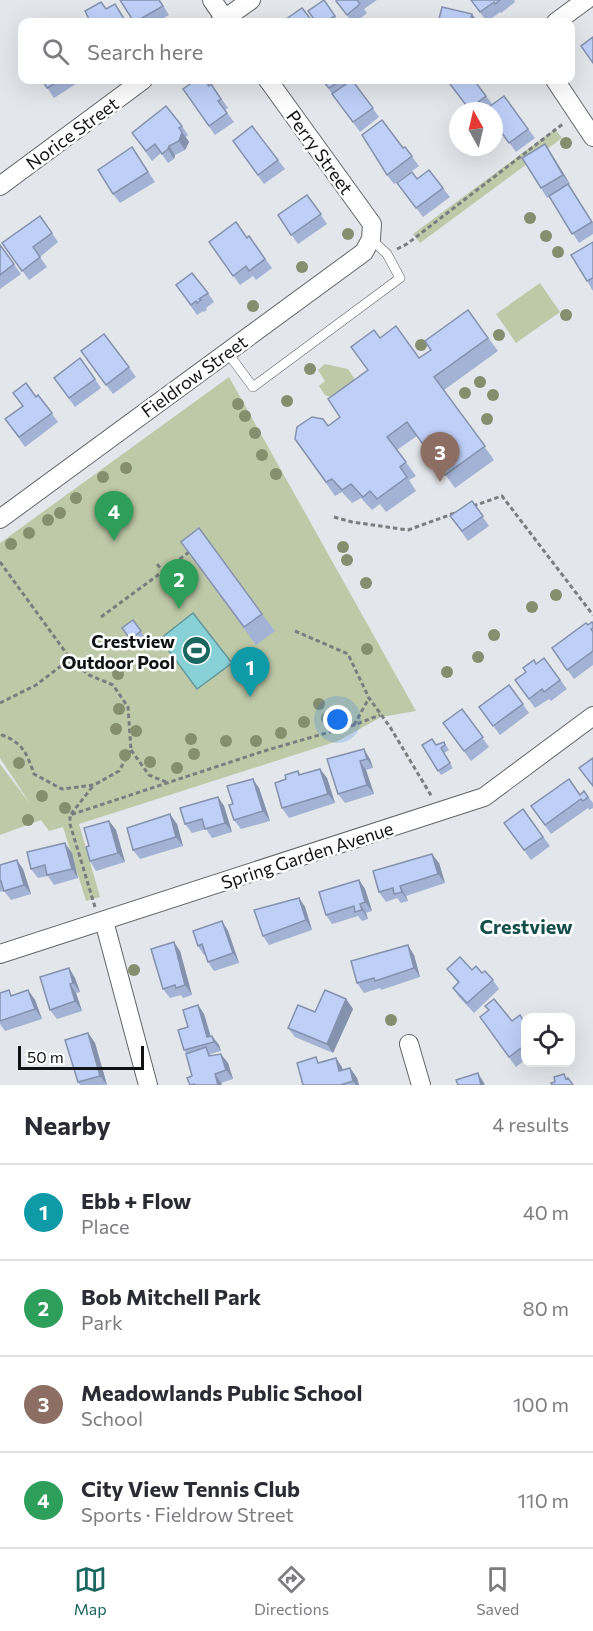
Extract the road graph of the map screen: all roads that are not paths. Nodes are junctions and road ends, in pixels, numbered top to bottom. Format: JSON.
{"nodes":[{"id":1,"x":212,"y":0,"type":"edge"},
{"id":2,"x":251,"y":0,"type":"edge"},
{"id":3,"x":586,"y":0,"type":"edge"},
{"id":4,"x":222,"y":18,"type":"edge"},
{"id":5,"x":228,"y":18,"type":"edge"},
{"id":6,"x":561,"y":18,"type":"edge"},
{"id":7,"x":138,"y":84,"type":"edge"},
{"id":8,"x":271,"y":84,"type":"edge"},
{"id":9,"x":558,"y":84,"type":"edge"},
{"id":10,"x":591,"y":131,"type":"edge"},
{"id":11,"x":0,"y":186,"type":"edge"},
{"id":12,"x":371,"y":231,"type":"junction"},
{"id":13,"x":227,"y":352,"type":"junction"},
{"id":14,"x":0,"y":519,"type":"edge"},
{"id":15,"x":593,"y":716,"type":"edge"},
{"id":16,"x":104,"y":921,"type":"junction"},
{"id":17,"x":0,"y":954,"type":"edge"},
{"id":18,"x":409,"y":1044,"type":"dead end"},
{"id":19,"x":148,"y":1085,"type":"edge"},
{"id":20,"x":420,"y":1085,"type":"edge"}],
"edges":[{"from":1,"to":4,"type":"street"},
{"from":2,"to":5,"type":"street"},
{"from":3,"to":6,"type":"street"},
{"from":7,"to":11,"type":"street","name":"Norice Street"},
{"from":8,"to":12,"type":"street","name":"Perry Street"},
{"from":9,"to":10,"type":"street"},
{"from":12,"to":13,"type":"street","name":"Fieldrow Street"},
{"from":12,"to":13,"type":"lane"},
{"from":13,"to":14,"type":"street","name":"Fieldrow Street"},
{"from":15,"to":16,"type":"street","name":"Spring Garden Avenue"},
{"from":16,"to":17,"type":"street","name":"Spring Garden Avenue"},
{"from":16,"to":19,"type":"street"},
{"from":18,"to":20,"type":"street"}]}
